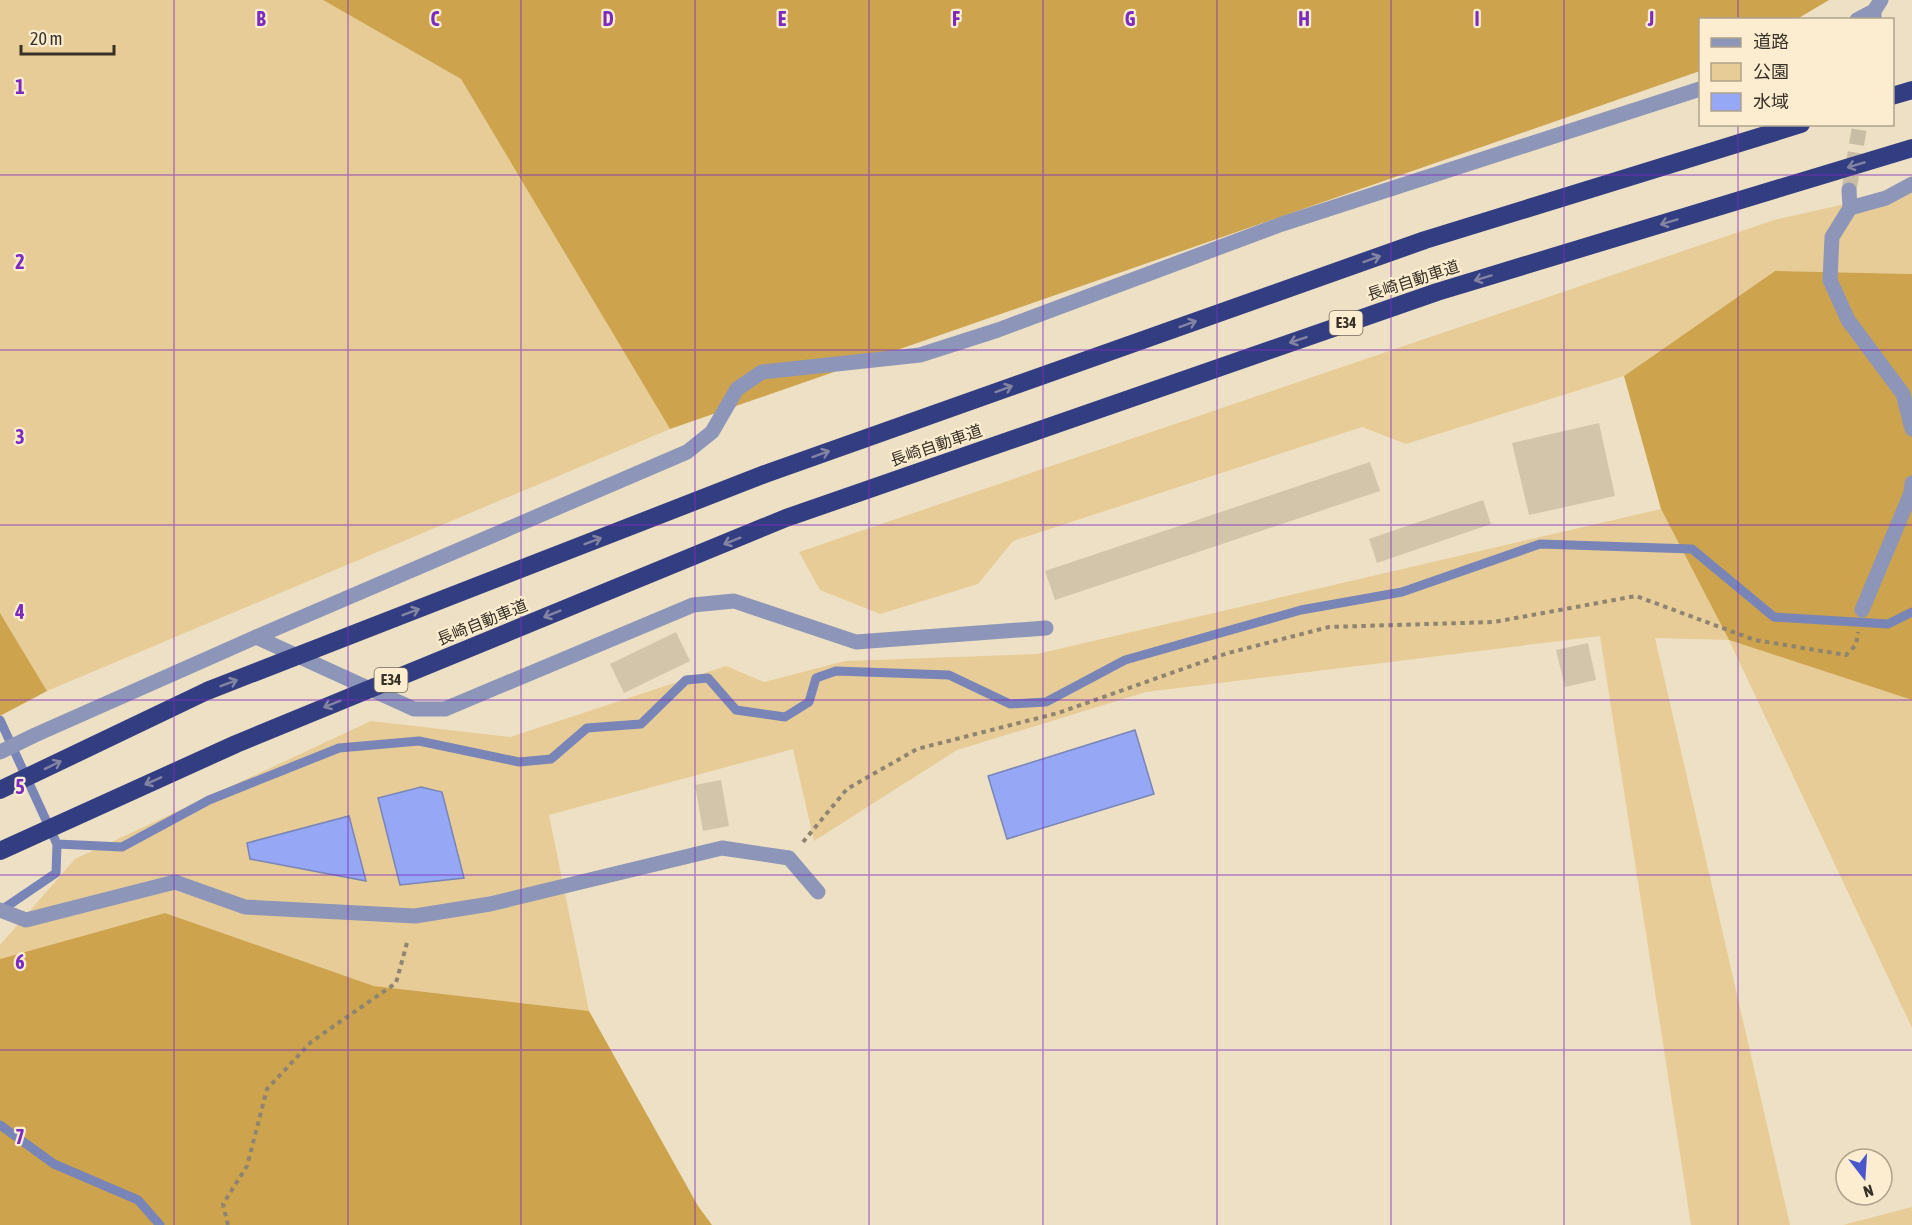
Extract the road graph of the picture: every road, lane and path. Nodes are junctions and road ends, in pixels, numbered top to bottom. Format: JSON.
{"nodes":[{"id":1,"x":1876,"y":10,"type":"edge"},
{"id":2,"x":1861,"y":18,"type":"edge"},
{"id":3,"x":1699,"y":90,"type":"edge"},
{"id":4,"x":1912,"y":90,"type":"edge"},
{"id":5,"x":1894,"y":96,"type":"edge"},
{"id":6,"x":1795,"y":126,"type":"edge"},
{"id":7,"x":1912,"y":148,"type":"edge"},
{"id":8,"x":1912,"y":184,"type":"edge"},
{"id":9,"x":1849,"y":190,"type":"tunnel mouth"},
{"id":10,"x":1850,"y":208,"type":"junction"},
{"id":11,"x":1912,"y":429,"type":"edge"},
{"id":12,"x":1912,"y":483,"type":"edge"},
{"id":13,"x":1862,"y":610,"type":"dead end"},
{"id":14,"x":1046,"y":628,"type":"dead end"},
{"id":15,"x":256,"y":637,"type":"junction"},
{"id":16,"x":1856,"y":645,"type":"dead end"},
{"id":17,"x":0,"y":752,"type":"edge"},
{"id":18,"x":0,"y":790,"type":"edge"},
{"id":19,"x":0,"y":851,"type":"edge"},
{"id":20,"x":789,"y":858,"type":"junction"},
{"id":21,"x":818,"y":891,"type":"dead end"},
{"id":22,"x":0,"y":910,"type":"edge"},
{"id":23,"x":415,"y":916,"type":"junction"},
{"id":24,"x":228,"y":1225,"type":"edge"}],
"edges":[{"from":1,"to":2,"type":"street"},
{"from":3,"to":15,"type":"street"},
{"from":4,"to":5,"type":"highway"},
{"from":18,"to":6,"type":"highway","name":"長崎自動車道","one_way":true},
{"from":7,"to":19,"type":"highway","name":"長崎自動車道","number":"E34","one_way":true},
{"from":8,"to":10,"type":"street"},
{"from":9,"to":10,"type":"street"},
{"from":10,"to":11,"type":"street"},
{"from":12,"to":13,"type":"street"},
{"from":14,"to":15,"type":"street"},
{"from":15,"to":17,"type":"street"},
{"from":16,"to":20,"type":"path"},
{"from":20,"to":21,"type":"street"},
{"from":20,"to":23,"type":"street"},
{"from":22,"to":23,"type":"street"},
{"from":23,"to":24,"type":"path"}]}
